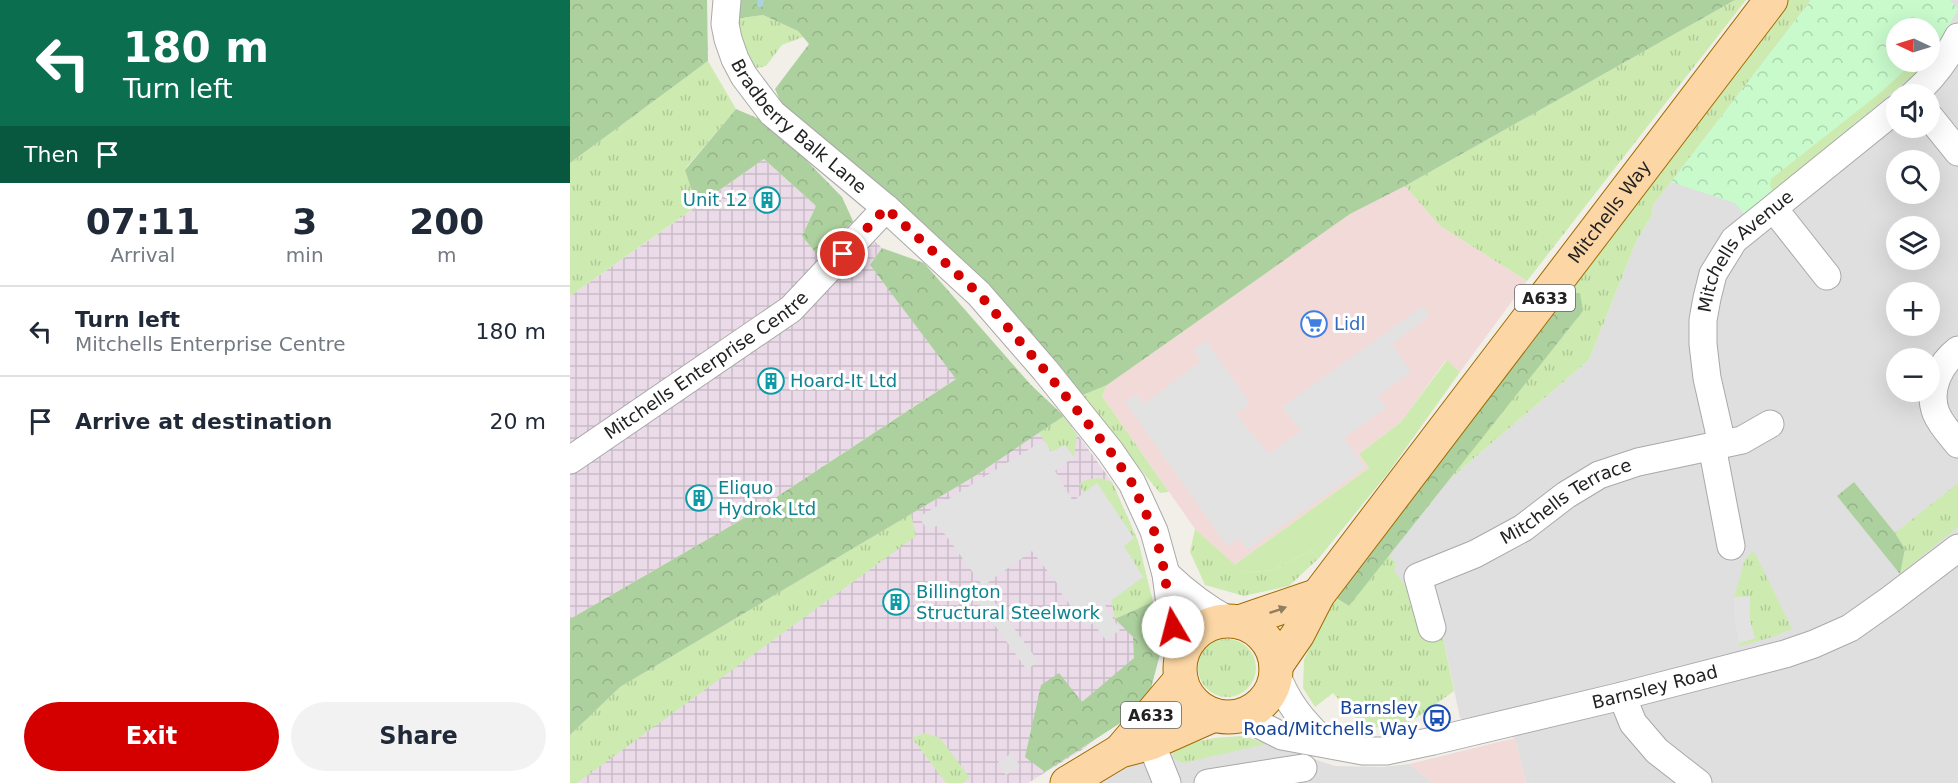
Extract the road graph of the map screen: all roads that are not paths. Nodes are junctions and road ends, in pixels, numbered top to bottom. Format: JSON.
{"nodes":[{"id":1,"x":727,"y":0,"type":"edge"},
{"id":2,"x":1771,"y":0,"type":"edge"},
{"id":3,"x":1958,"y":37,"type":"edge"},
{"id":4,"x":1925,"y":84,"type":"edge"},
{"id":5,"x":1886,"y":117,"type":"edge"},
{"id":6,"x":1940,"y":130,"type":"edge"},
{"id":7,"x":1958,"y":152,"type":"edge"},
{"id":8,"x":886,"y":208,"type":"junction"},
{"id":9,"x":1774,"y":209,"type":"junction"},
{"id":10,"x":1827,"y":276,"type":"dead end"},
{"id":11,"x":1958,"y":350,"type":"edge"},
{"id":12,"x":1770,"y":424,"type":"dead end"},
{"id":13,"x":1958,"y":444,"type":"edge"},
{"id":14,"x":1717,"y":445,"type":"junction"},
{"id":15,"x":570,"y":460,"type":"edge"},
{"id":16,"x":1731,"y":546,"type":"dead end"},
{"id":17,"x":1958,"y":548,"type":"edge"},
{"id":18,"x":1166,"y":574,"type":"junction"},
{"id":19,"x":1318,"y":595,"type":"junction"},
{"id":20,"x":1235,"y":621,"type":"junction"},
{"id":21,"x":1432,"y":628,"type":"dead end"},
{"id":22,"x":1181,"y":667,"type":"junction"},
{"id":23,"x":1276,"y":670,"type":"junction"},
{"id":24,"x":1622,"y":696,"type":"junction"},
{"id":25,"x":1246,"y":714,"type":"junction"},
{"id":26,"x":1214,"y":715,"type":"junction"},
{"id":27,"x":1324,"y":742,"type":"junction"},
{"id":28,"x":1151,"y":743,"type":"junction"},
{"id":29,"x":1120,"y":751,"type":"junction"},
{"id":30,"x":1303,"y":768,"type":"dead end"},
{"id":31,"x":1067,"y":783,"type":"edge"},
{"id":32,"x":1167,"y":783,"type":"edge"},
{"id":33,"x":1208,"y":783,"type":"edge"},
{"id":34,"x":1698,"y":783,"type":"edge"}],
"edges":[{"from":1,"to":8,"type":"street","name":"Bradberry Balk Lane"},
{"from":2,"to":19,"type":"main road","name":"Mitchells Way","number":"A633"},
{"from":3,"to":4,"type":"street"},
{"from":5,"to":9,"type":"street","name":"Mitchells Avenue"},
{"from":6,"to":7,"type":"street"},
{"from":8,"to":15,"type":"street","name":"Mitchells Enterprise Centre"},
{"from":8,"to":18,"type":"street","name":"Bradberry Balk Lane"},
{"from":9,"to":10,"type":"street"},
{"from":9,"to":14,"type":"street","name":"Mitchells Avenue"},
{"from":11,"to":13,"type":"street"},
{"from":12,"to":14,"type":"street","name":"Mitchells Terrace"},
{"from":14,"to":16,"type":"street","name":"Mitchells Avenue"},
{"from":14,"to":21,"type":"street","name":"Mitchells Terrace"},
{"from":17,"to":24,"type":"street","name":"Barnsley Road"},
{"from":18,"to":20,"type":"street"},
{"from":18,"to":22,"type":"street","name":"Bradberry Balk Lane"},
{"from":20,"to":19,"type":"main road","one_way":true},
{"from":19,"to":23,"type":"main road","name":"Mitchells Way"},
{"from":20,"to":22,"type":"main road"},
{"from":20,"to":23,"type":"main road"},
{"from":22,"to":26,"type":"main road"},
{"from":22,"to":29,"type":"main road","number":"A633"},
{"from":23,"to":25,"type":"main road"},
{"from":23,"to":27,"type":"street"},
{"from":24,"to":27,"type":"street","name":"Barnsley Road"},
{"from":24,"to":34,"type":"street"},
{"from":25,"to":26,"type":"main road"},
{"from":25,"to":27,"type":"street","name":"Barnsley Road"},
{"from":26,"to":28,"type":"main road"},
{"from":28,"to":29,"type":"main road"},
{"from":28,"to":32,"type":"street"},
{"from":29,"to":31,"type":"main road","number":"A633"},
{"from":30,"to":33,"type":"street"}]}
